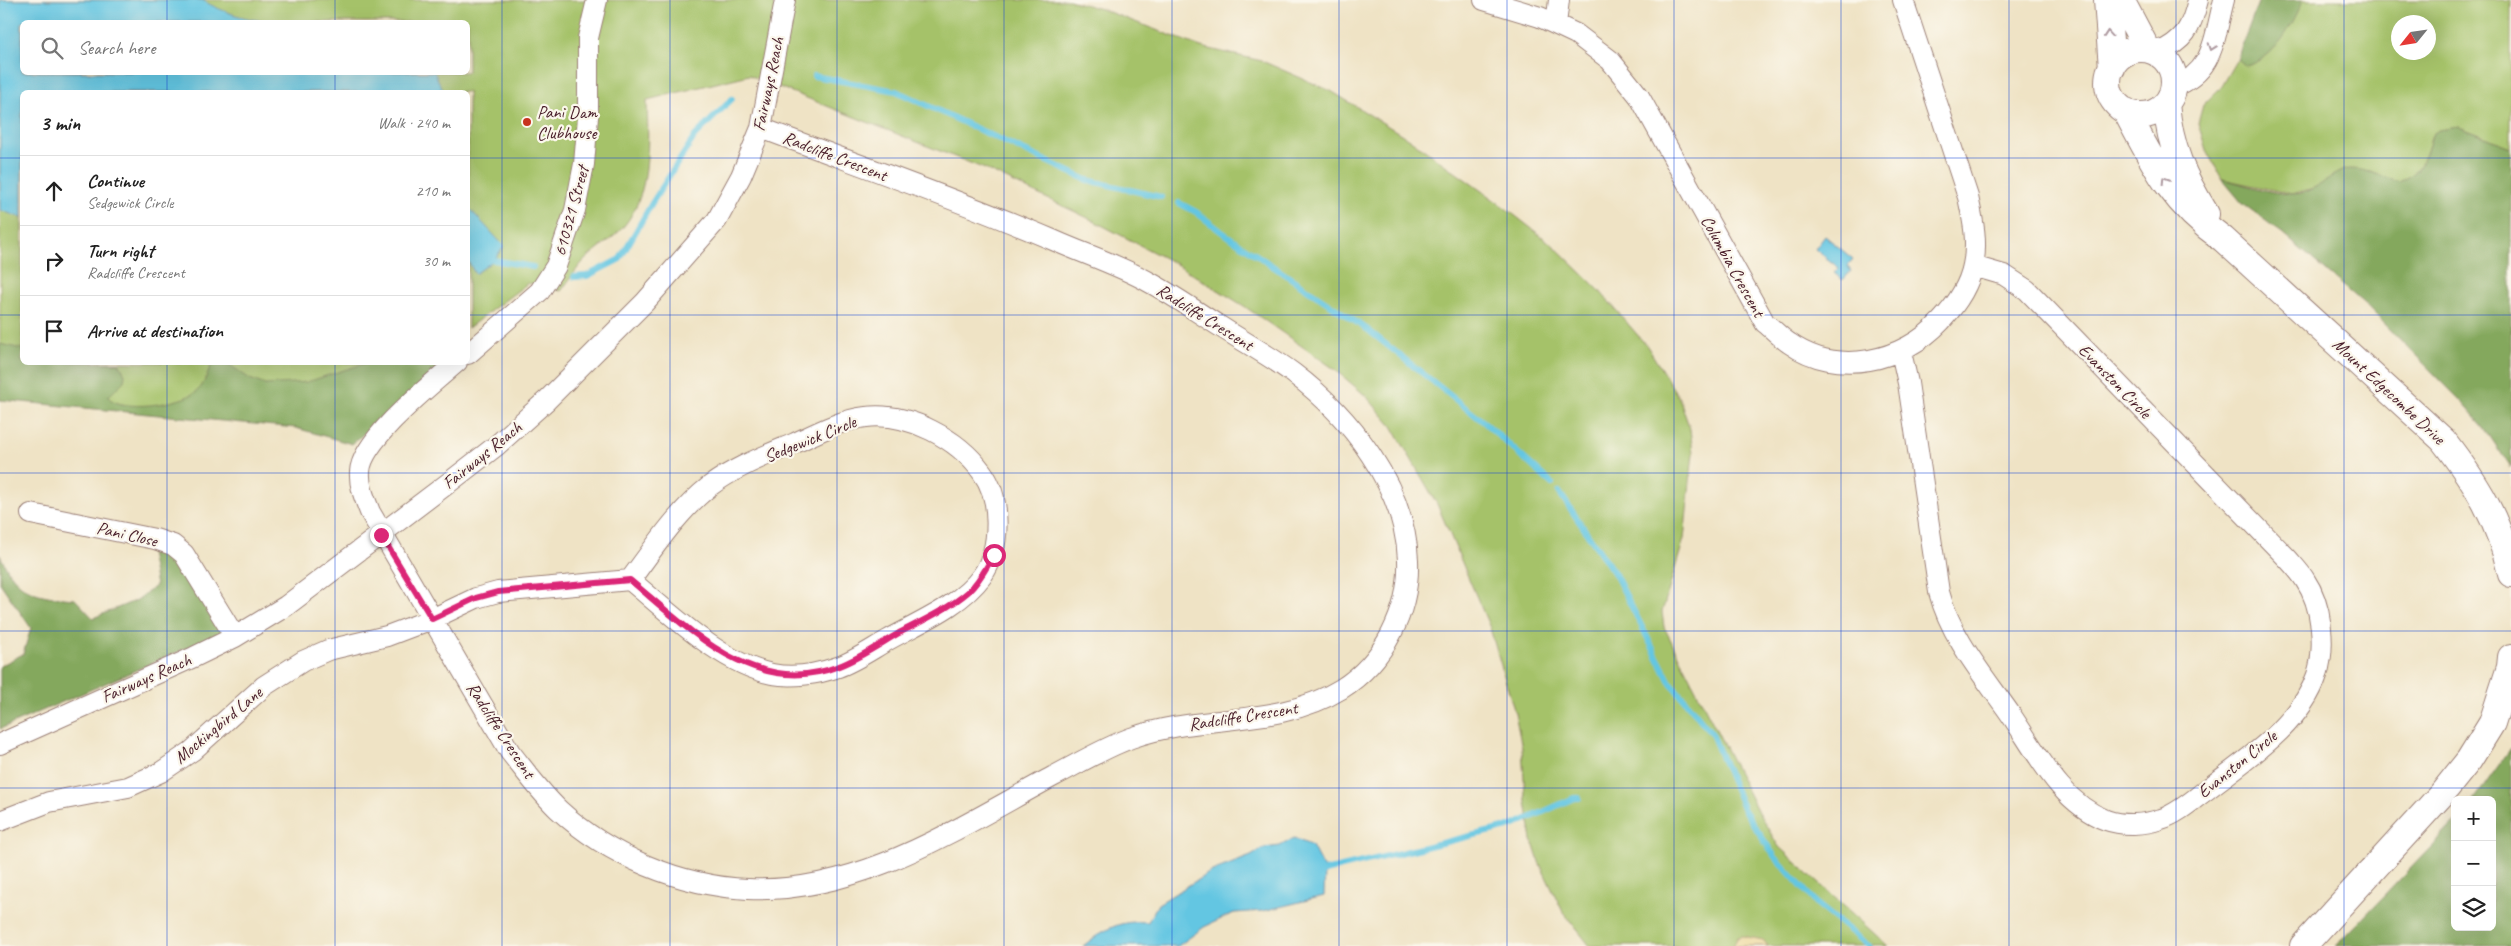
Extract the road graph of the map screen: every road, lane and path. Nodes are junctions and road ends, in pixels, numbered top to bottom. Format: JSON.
{"nodes":[{"id":1,"x":598,"y":0,"type":"edge"},
{"id":2,"x":785,"y":0,"type":"edge"},
{"id":3,"x":1484,"y":0,"type":"edge"},
{"id":4,"x":1559,"y":0,"type":"edge"},
{"id":5,"x":1903,"y":0,"type":"edge"},
{"id":6,"x":2107,"y":0,"type":"edge"},
{"id":7,"x":2121,"y":0,"type":"edge"},
{"id":8,"x":2198,"y":0,"type":"edge"},
{"id":9,"x":2224,"y":0,"type":"edge"},
{"id":10,"x":1556,"y":24,"type":"junction"},
{"id":11,"x":2152,"y":51,"type":"junction"},
{"id":12,"x":2112,"y":68,"type":"junction"},
{"id":13,"x":2170,"y":96,"type":"junction"},
{"id":14,"x":2126,"y":111,"type":"junction"},
{"id":15,"x":761,"y":128,"type":"junction"},
{"id":16,"x":2223,"y":239,"type":"junction"},
{"id":17,"x":1973,"y":266,"type":"junction"},
{"id":18,"x":470,"y":352,"type":"edge"},
{"id":19,"x":1901,"y":352,"type":"junction"},
{"id":20,"x":455,"y":365,"type":"edge"},
{"id":21,"x":31,"y":514,"type":"dead end"},
{"id":22,"x":381,"y":535,"type":"junction"},
{"id":23,"x":2511,"y":574,"type":"edge"},
{"id":24,"x":630,"y":580,"type":"junction"},
{"id":25,"x":432,"y":619,"type":"junction"},
{"id":26,"x":235,"y":637,"type":"junction"},
{"id":27,"x":2511,"y":657,"type":"edge"},
{"id":28,"x":0,"y":744,"type":"edge"},
{"id":29,"x":0,"y":821,"type":"edge"},
{"id":30,"x":2303,"y":946,"type":"edge"}],
"edges":[{"from":1,"to":18,"type":"street","name":"610321 Street"},
{"from":2,"to":15,"type":"street","name":"Fairways Reach"},
{"from":3,"to":10,"type":"street","name":"Columbia Crescent"},
{"from":4,"to":10,"type":"street"},
{"from":5,"to":17,"type":"street","name":"Columbia Crescent"},
{"from":12,"to":6,"type":"street","one_way":true},
{"from":7,"to":11,"type":"street"},
{"from":8,"to":11,"type":"street"},
{"from":9,"to":13,"type":"street","one_way":true},
{"from":10,"to":19,"type":"street","name":"Columbia Crescent"},
{"from":11,"to":12,"type":"street"},
{"from":11,"to":13,"type":"street"},
{"from":12,"to":14,"type":"street"},
{"from":13,"to":14,"type":"street"},
{"from":13,"to":16,"type":"street","name":"Mount Edgecombe Drive"},
{"from":16,"to":14,"type":"street","name":"Mount Edgecombe Drive","one_way":true},
{"from":15,"to":22,"type":"street","name":"Fairways Reach"},
{"from":15,"to":25,"type":"street","name":"Radcliffe Crescent"},
{"from":16,"to":23,"type":"street","name":"Mount Edgecombe Drive"},
{"from":17,"to":19,"type":"street","name":"Columbia Crescent"},
{"from":17,"to":19,"type":"street","name":"Evanston Circle"},
{"from":20,"to":22,"type":"street"},
{"from":21,"to":26,"type":"street","name":"Pani Close"},
{"from":22,"to":25,"type":"street","name":"Radcliffe Crescent"},
{"from":22,"to":26,"type":"street","name":"Fairways Reach"},
{"from":24,"to":24,"type":"street","name":"Sedgewick Circle"},
{"from":24,"to":25,"type":"street"},
{"from":25,"to":29,"type":"street","name":"Mockingbird Lane"},
{"from":26,"to":28,"type":"street","name":"Fairways Reach"},
{"from":27,"to":30,"type":"street"}]}
